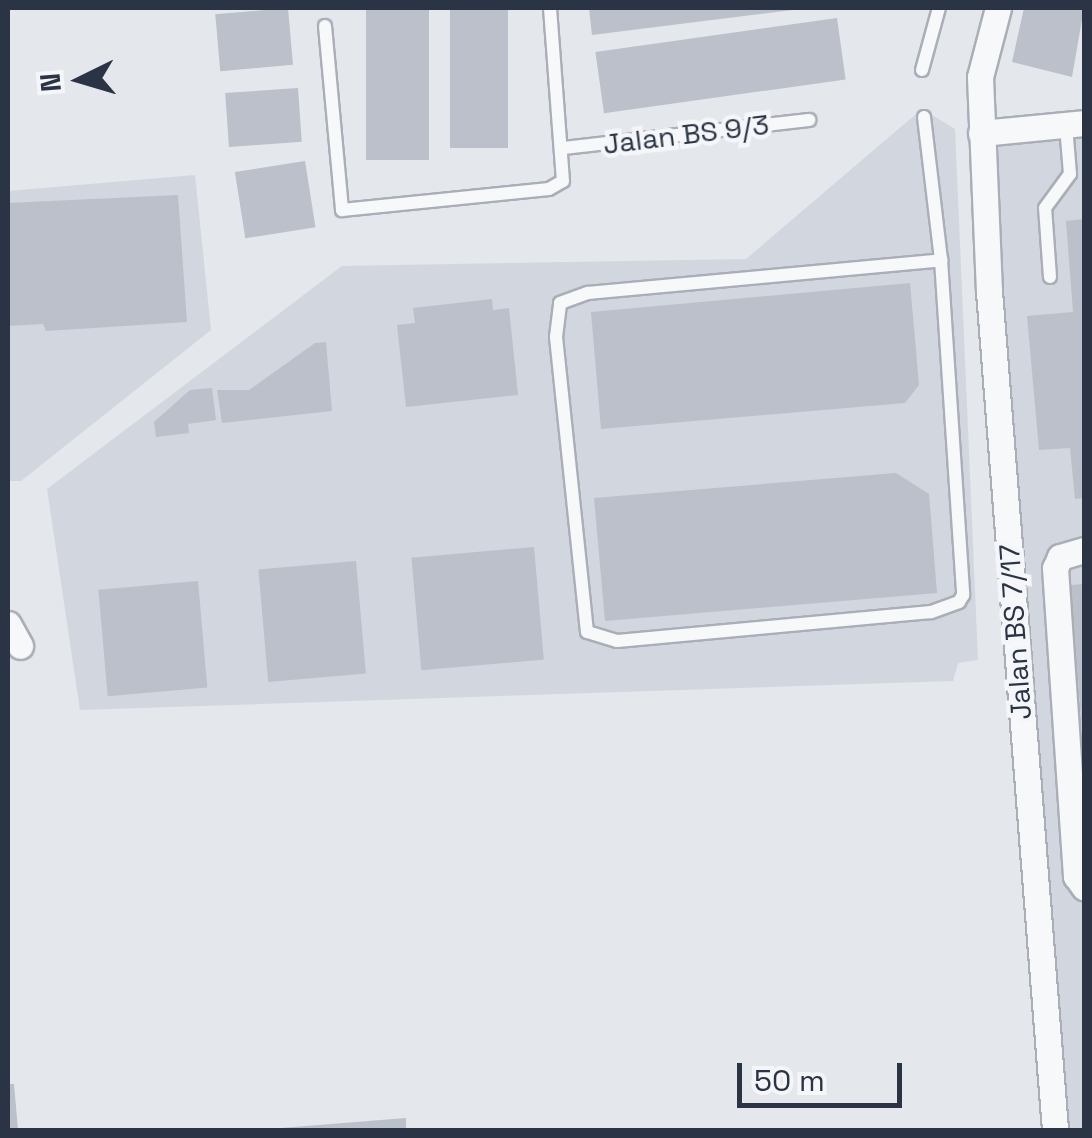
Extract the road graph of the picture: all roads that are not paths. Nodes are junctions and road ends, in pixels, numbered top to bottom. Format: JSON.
{"nodes":[{"id":1,"x":550,"y":8,"type":"edge"},
{"id":2,"x":938,"y":8,"type":"edge"},
{"id":3,"x":998,"y":8,"type":"edge"},
{"id":4,"x":325,"y":26,"type":"dead end"},
{"id":5,"x":922,"y":70,"type":"dead end"},
{"id":6,"x":924,"y":117,"type":"dead end"},
{"id":7,"x":809,"y":120,"type":"dead end"},
{"id":8,"x":1075,"y":124,"type":"edge"},
{"id":9,"x":981,"y":133,"type":"junction"},
{"id":10,"x":563,"y":148,"type":"junction"},
{"id":11,"x":941,"y":260,"type":"junction"},
{"id":12,"x":1050,"y":277,"type":"dead end"},
{"id":13,"x":1072,"y":554,"type":"edge"},
{"id":14,"x":1084,"y":887,"type":"edge"},
{"id":15,"x":1056,"y":1130,"type":"edge"}],
"edges":[{"from":1,"to":10,"type":"lane"},
{"from":2,"to":5,"type":"lane"},
{"from":3,"to":9,"type":"street","name":"Jalan BS 7/17"},
{"from":4,"to":10,"type":"lane"},
{"from":6,"to":11,"type":"lane"},
{"from":7,"to":10,"type":"lane","name":"Jalan BS 9/3"},
{"from":8,"to":9,"type":"street"},
{"from":8,"to":12,"type":"lane"},
{"from":9,"to":15,"type":"street","name":"Jalan BS 7/17"},
{"from":11,"to":11,"type":"lane"},
{"from":13,"to":14,"type":"street"}]}
